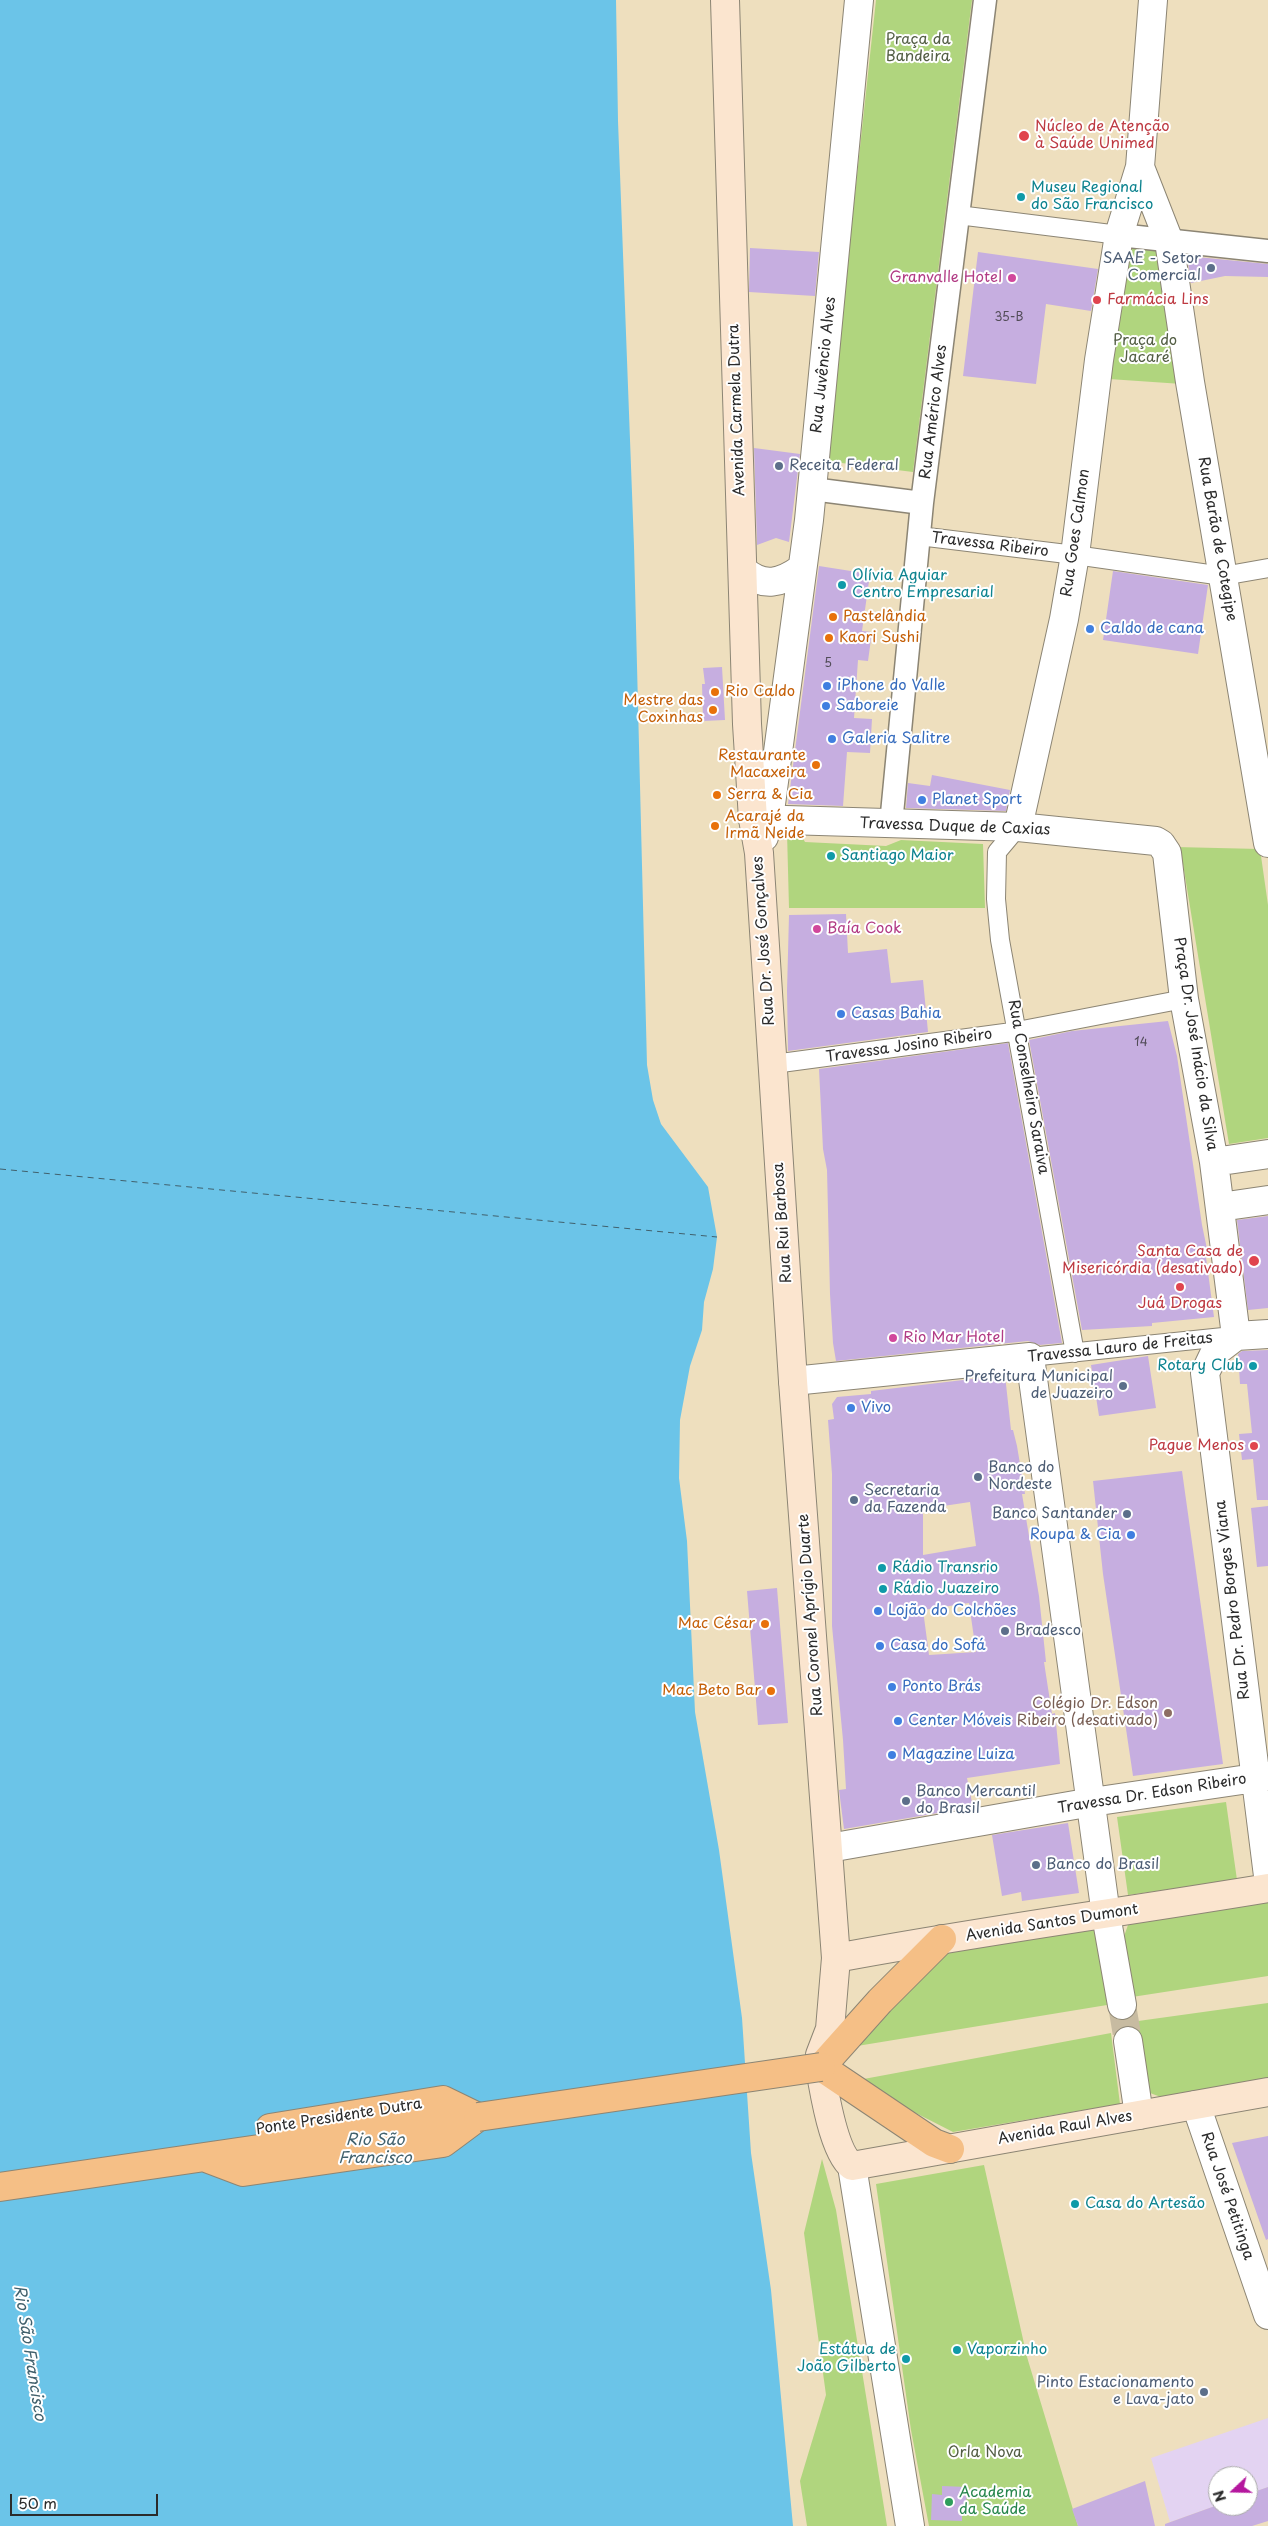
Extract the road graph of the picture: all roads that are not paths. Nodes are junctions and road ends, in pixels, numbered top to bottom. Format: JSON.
{"nodes":[{"id":1,"x":725,"y":0,"type":"edge"},
{"id":2,"x":859,"y":0,"type":"edge"},
{"id":3,"x":985,"y":0,"type":"edge"},
{"id":4,"x":1153,"y":0,"type":"edge"},
{"id":5,"x":1140,"y":167,"type":"junction"},
{"id":6,"x":958,"y":215,"type":"junction"},
{"id":7,"x":1119,"y":235,"type":"junction"},
{"id":8,"x":1170,"y":241,"type":"junction"},
{"id":9,"x":1268,"y":251,"type":"edge"},
{"id":10,"x":812,"y":489,"type":"junction"},
{"id":11,"x":922,"y":503,"type":"junction"},
{"id":12,"x":919,"y":536,"type":"junction"},
{"id":13,"x":1075,"y":554,"type":"junction"},
{"id":14,"x":1268,"y":568,"type":"edge"},
{"id":15,"x":802,"y":569,"type":"junction"},
{"id":16,"x":744,"y":571,"type":"junction"},
{"id":17,"x":1223,"y":576,"type":"junction"},
{"id":18,"x":761,"y":819,"type":"junction"},
{"id":19,"x":891,"y":824,"type":"junction"},
{"id":20,"x":1018,"y":827,"type":"junction"},
{"id":21,"x":1268,"y":838,"type":"edge"},
{"id":22,"x":1156,"y":841,"type":"joint"},
{"id":23,"x":1184,"y":1000,"type":"junction"},
{"id":24,"x":1018,"y":1031,"type":"junction"},
{"id":25,"x":777,"y":1064,"type":"junction"},
{"id":26,"x":1268,"y":1154,"type":"edge"},
{"id":27,"x":1214,"y":1162,"type":"junction"},
{"id":28,"x":1268,"y":1200,"type":"edge"},
{"id":29,"x":1220,"y":1207,"type":"junction"},
{"id":30,"x":1268,"y":1334,"type":"edge"},
{"id":31,"x":1236,"y":1336,"type":"junction"},
{"id":32,"x":1075,"y":1352,"type":"junction"},
{"id":33,"x":1030,"y":1357,"type":"junction"},
{"id":34,"x":793,"y":1381,"type":"junction"},
{"id":35,"x":1261,"y":1777,"type":"edge"},
{"id":36,"x":1092,"y":1802,"type":"junction"},
{"id":37,"x":829,"y":1848,"type":"junction"},
{"id":38,"x":1268,"y":1876,"type":"edge"},
{"id":39,"x":1268,"y":1888,"type":"edge"},
{"id":40,"x":1106,"y":1915,"type":"junction"},
{"id":41,"x":942,"y":1939,"type":"junction"},
{"id":42,"x":836,"y":1958,"type":"junction"},
{"id":43,"x":1122,"y":2005,"type":"tunnel mouth"},
{"id":44,"x":1128,"y":2041,"type":"tunnel mouth"},
{"id":45,"x":820,"y":2061,"type":"junction"},
{"id":46,"x":1268,"y":2092,"type":"edge"},
{"id":47,"x":1196,"y":2105,"type":"junction"},
{"id":48,"x":1139,"y":2115,"type":"junction"},
{"id":49,"x":478,"y":2117,"type":"junction"},
{"id":50,"x":942,"y":2146,"type":"junction"},
{"id":51,"x":203,"y":2157,"type":"junction"},
{"id":52,"x":857,"y":2166,"type":"junction"},
{"id":53,"x":0,"y":2187,"type":"edge"},
{"id":54,"x":1268,"y":2315,"type":"edge"},
{"id":55,"x":910,"y":2526,"type":"edge"}],
"edges":[{"from":1,"to":16,"type":"main road","name":"Avenida Carmela Dutra"},
{"from":2,"to":10,"type":"street","name":"Rua Juvêncio Alves"},
{"from":3,"to":6,"type":"street","name":"Rua Américo Alves"},
{"from":4,"to":5,"type":"street"},
{"from":5,"to":7,"type":"street","name":"Rua Goes Calmon"},
{"from":5,"to":8,"type":"street","name":"Rua Barão de Cotegipe"},
{"from":6,"to":7,"type":"street"},
{"from":6,"to":11,"type":"street","name":"Rua Américo Alves"},
{"from":7,"to":8,"type":"street"},
{"from":7,"to":13,"type":"street","name":"Rua Goes Calmon"},
{"from":8,"to":9,"type":"street"},
{"from":8,"to":17,"type":"street","name":"Rua Barão de Cotegipe"},
{"from":10,"to":11,"type":"street"},
{"from":10,"to":15,"type":"street","name":"Rua Juvêncio Alves"},
{"from":11,"to":12,"type":"street","name":"Rua Américo Alves"},
{"from":12,"to":13,"type":"street","name":"Travessa Ribeiro"},
{"from":12,"to":19,"type":"street","name":"Rua Américo Alves"},
{"from":13,"to":17,"type":"street","name":"Travessa Ribeiro"},
{"from":13,"to":20,"type":"street","name":"Rua Goes Calmon"},
{"from":14,"to":17,"type":"street","name":"Travessa Ribeiro"},
{"from":15,"to":16,"type":"street"},
{"from":15,"to":18,"type":"street","name":"Rua Juvêncio Alves"},
{"from":16,"to":18,"type":"main road","name":"Avenida Carmela Dutra"},
{"from":17,"to":21,"type":"street","name":"Rua Barão de Cotegipe"},
{"from":18,"to":19,"type":"street","name":"Travessa Duque de Caxias"},
{"from":18,"to":25,"type":"main road","name":"Rua Dr. José Gonçalves"},
{"from":19,"to":20,"type":"street","name":"Travessa Duque de Caxias"},
{"from":20,"to":22,"type":"street","name":"Travessa Duque de Caxias"},
{"from":20,"to":24,"type":"street","name":"Rua Conselheiro Saraiva"},
{"from":22,"to":23,"type":"street","name":"Praça Dr. José Inácio da Silva"},
{"from":23,"to":24,"type":"street","name":"Travessa Josino Ribeiro"},
{"from":23,"to":27,"type":"street","name":"Praça Dr. José Inácio da Silva"},
{"from":24,"to":25,"type":"street","name":"Travessa Josino Ribeiro"},
{"from":24,"to":32,"type":"street","name":"Rua Conselheiro Saraiva"},
{"from":25,"to":34,"type":"main road","name":"Rua Rui Barbosa"},
{"from":26,"to":27,"type":"street","name":"Praça Dr. José Inácio da Silva"},
{"from":27,"to":29,"type":"street","name":"Praça Dr. José Inácio da Silva"},
{"from":28,"to":29,"type":"street"},
{"from":29,"to":31,"type":"street","name":"Praça Dr. José Inácio da Silva"},
{"from":30,"to":31,"type":"street","name":"Travessa Lauro de Freitas"},
{"from":31,"to":32,"type":"street","name":"Travessa Lauro de Freitas"},
{"from":31,"to":35,"type":"street","name":"Rua Dr. Pedro Borges Viana"},
{"from":32,"to":33,"type":"street","name":"Travessa Lauro de Freitas"},
{"from":33,"to":34,"type":"street","name":"Travessa Lauro de Freitas"},
{"from":33,"to":36,"type":"street"},
{"from":34,"to":37,"type":"main road","name":"Rua Coronel Aprígio Duarte"},
{"from":35,"to":36,"type":"street","name":"Travessa Dr. Edson Ribeiro"},
{"from":35,"to":38,"type":"street","name":"Rua Dr. Pedro Borges Viana"},
{"from":36,"to":37,"type":"street","name":"Travessa Dr. Edson Ribeiro"},
{"from":36,"to":40,"type":"street"},
{"from":37,"to":42,"type":"main road","name":"Rua Coronel Aprígio Duarte"},
{"from":39,"to":40,"type":"main road","name":"Avenida Santos Dumont"},
{"from":40,"to":41,"type":"main road","name":"Avenida Santos Dumont"},
{"from":40,"to":43,"type":"street"},
{"from":41,"to":42,"type":"main road","name":"Avenida Santos Dumont"},
{"from":41,"to":45,"type":"highway"},
{"from":42,"to":45,"type":"main road","name":"Rua Coronel Aprígio Duarte"},
{"from":44,"to":48,"type":"street"},
{"from":45,"to":49,"type":"highway","bridge":true},
{"from":45,"to":50,"type":"highway"},
{"from":45,"to":52,"type":"main road"},
{"from":46,"to":47,"type":"main road","name":"Avenida Raul Alves"},
{"from":47,"to":48,"type":"main road","name":"Avenida Raul Alves"},
{"from":47,"to":54,"type":"street","name":"Rua José Petitinga"},
{"from":48,"to":50,"type":"main road","name":"Avenida Raul Alves"},
{"from":49,"to":51,"type":"highway"},
{"from":49,"to":51,"type":"highway","name":"Ponte Presidente Dutra"},
{"from":50,"to":52,"type":"main road","name":"Avenida Raul Alves"},
{"from":51,"to":53,"type":"highway"},
{"from":52,"to":55,"type":"street"}]}
